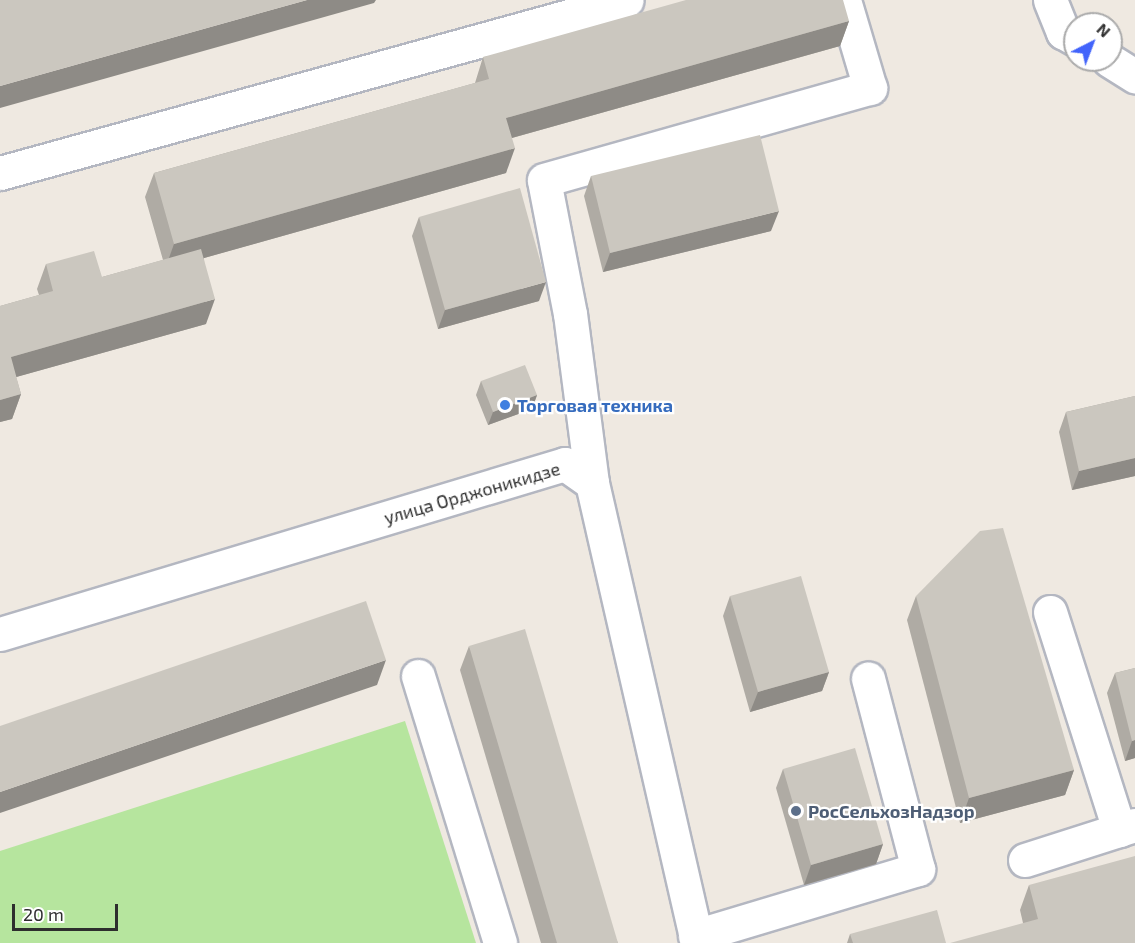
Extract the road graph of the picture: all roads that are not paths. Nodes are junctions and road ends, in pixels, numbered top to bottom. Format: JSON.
{"nodes":[{"id":1,"x":627,"y":0,"type":"edge"},
{"id":2,"x":844,"y":0,"type":"edge"},
{"id":3,"x":1050,"y":0,"type":"edge"},
{"id":4,"x":1063,"y":32,"type":"edge"},
{"id":5,"x":0,"y":173,"type":"edge"},
{"id":6,"x":592,"y":483,"type":"junction"},
{"id":7,"x":1050,"y":612,"type":"dead end"},
{"id":8,"x":0,"y":634,"type":"edge"},
{"id":9,"x":418,"y":676,"type":"dead end"},
{"id":10,"x":868,"y":678,"type":"dead end"},
{"id":11,"x":1127,"y":828,"type":"edge"},
{"id":12,"x":1025,"y":860,"type":"dead end"},
{"id":13,"x":696,"y":939,"type":"edge"},
{"id":14,"x":500,"y":943,"type":"edge"}],
"edges":[{"from":1,"to":5,"type":"street"},
{"from":2,"to":6,"type":"street"},
{"from":3,"to":4,"type":"street"},
{"from":6,"to":8,"type":"street","name":"улица Орджоникидзе"},
{"from":6,"to":13,"type":"street"},
{"from":7,"to":11,"type":"street"},
{"from":9,"to":14,"type":"street"},
{"from":10,"to":13,"type":"street"},
{"from":11,"to":12,"type":"street"}]}
